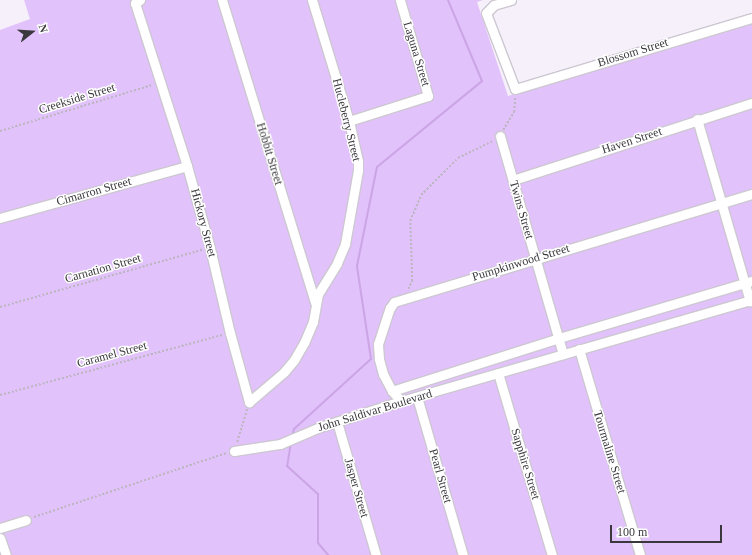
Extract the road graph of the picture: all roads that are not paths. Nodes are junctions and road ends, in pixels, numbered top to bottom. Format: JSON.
{"nodes":[{"id":1,"x":140,"y":0,"type":"edge"},
{"id":2,"x":222,"y":0,"type":"edge"},
{"id":3,"x":312,"y":0,"type":"edge"},
{"id":4,"x":400,"y":0,"type":"edge"},
{"id":5,"x":511,"y":0,"type":"edge"},
{"id":6,"x":752,"y":18,"type":"edge"},
{"id":7,"x":752,"y":103,"type":"edge"},
{"id":8,"x":697,"y":119,"type":"junction"},
{"id":9,"x":349,"y":121,"type":"junction"},
{"id":10,"x":500,"y":136,"type":"road end"},
{"id":11,"x":187,"y":166,"type":"junction"},
{"id":12,"x":513,"y":180,"type":"junction"},
{"id":13,"x":752,"y":194,"type":"edge"},
{"id":14,"x":722,"y":203,"type":"junction"},
{"id":15,"x":0,"y":218,"type":"edge"},
{"id":16,"x":536,"y":259,"type":"junction"},
{"id":17,"x":748,"y":282,"type":"edge"},
{"id":18,"x":751,"y":300,"type":"edge"},
{"id":19,"x":316,"y":307,"type":"junction"},
{"id":20,"x":559,"y":338,"type":"junction"},
{"id":21,"x":579,"y":349,"type":"junction"},
{"id":22,"x":563,"y":354,"type":"junction"},
{"id":23,"x":498,"y":373,"type":"junction"},
{"id":24,"x":392,"y":391,"type":"junction"},
{"id":25,"x":417,"y":397,"type":"junction"},
{"id":26,"x":401,"y":401,"type":"junction"},
{"id":27,"x":249,"y":402,"type":"joint"},
{"id":28,"x":337,"y":422,"type":"junction"},
{"id":29,"x":234,"y":451,"type":"road end"},
{"id":30,"x":26,"y":520,"type":"road end"},
{"id":31,"x":0,"y":528,"type":"edge"},
{"id":32,"x":0,"y":538,"type":"edge"},
{"id":33,"x":6,"y":555,"type":"edge"},
{"id":34,"x":376,"y":555,"type":"edge"},
{"id":35,"x":463,"y":555,"type":"edge"},
{"id":36,"x":552,"y":555,"type":"edge"},
{"id":37,"x":640,"y":555,"type":"edge"}],
"edges":[{"from":1,"to":11,"type":"street","name":"Hickory Street"},
{"from":2,"to":19,"type":"street","name":"Hobbit Street"},
{"from":3,"to":9,"type":"street","name":"Hucleberry Street"},
{"from":4,"to":9,"type":"street","name":"Laguna Street"},
{"from":5,"to":6,"type":"street","name":"Blossom Street"},
{"from":7,"to":8,"type":"street","name":"Haven Street"},
{"from":8,"to":12,"type":"street","name":"Haven Street"},
{"from":8,"to":14,"type":"street"},
{"from":9,"to":19,"type":"street","name":"Hucleberry Street"},
{"from":10,"to":12,"type":"street","name":"Twins Street"},
{"from":11,"to":15,"type":"street","name":"Cimarron Street"},
{"from":11,"to":27,"type":"street","name":"Hickory Street"},
{"from":12,"to":16,"type":"street","name":"Twins Street"},
{"from":13,"to":14,"type":"street","name":"Pumpkinwood Street"},
{"from":14,"to":16,"type":"street","name":"Pumpkinwood Street"},
{"from":14,"to":17,"type":"street"},
{"from":16,"to":20,"type":"street","name":"Twins Street"},
{"from":16,"to":24,"type":"street","name":"Pumpkinwood Street"},
{"from":17,"to":18,"type":"street"},
{"from":17,"to":20,"type":"street","name":"John Saldivar Boulevard"},
{"from":18,"to":21,"type":"street","name":"John Saldivar Boulevard"},
{"from":19,"to":27,"type":"street","name":"Hucleberry Street"},
{"from":20,"to":22,"type":"street","name":"Twins Street"},
{"from":20,"to":24,"type":"street","name":"John Saldivar Boulevard"},
{"from":21,"to":22,"type":"street","name":"John Saldivar Boulevard"},
{"from":21,"to":37,"type":"street","name":"Tourmaline Street"},
{"from":22,"to":23,"type":"street","name":"John Saldivar Boulevard"},
{"from":23,"to":25,"type":"street","name":"John Saldivar Boulevard"},
{"from":23,"to":36,"type":"street","name":"Sapphire Street"},
{"from":24,"to":26,"type":"street","name":"Pumpkinwood Street"},
{"from":25,"to":26,"type":"street","name":"John Saldivar Boulevard"},
{"from":25,"to":35,"type":"street","name":"Pearl Street"},
{"from":26,"to":28,"type":"street","name":"John Saldivar Boulevard"},
{"from":28,"to":29,"type":"street","name":"John Saldivar Boulevard"},
{"from":28,"to":34,"type":"street","name":"Jasper Street"},
{"from":30,"to":31,"type":"street"},
{"from":32,"to":33,"type":"street"}]}
